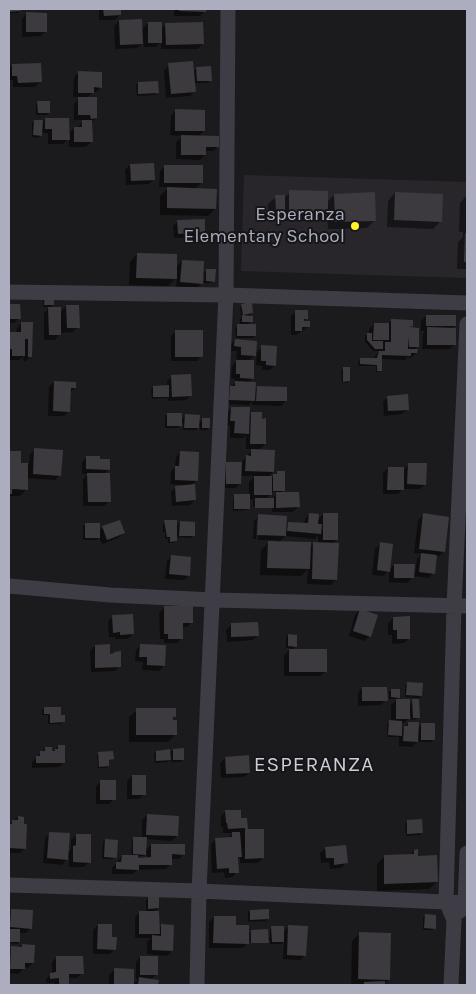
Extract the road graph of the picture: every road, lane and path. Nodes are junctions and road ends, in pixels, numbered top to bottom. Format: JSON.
{"nodes":[{"id":1,"x":228,"y":9,"type":"edge"},
{"id":2,"x":9,"y":292,"type":"edge"},
{"id":3,"x":226,"y":295,"type":"junction"},
{"id":4,"x":467,"y":303,"type":"edge"},
{"id":5,"x":467,"y":324,"type":"edge"},
{"id":6,"x":9,"y":586,"type":"edge"},
{"id":7,"x":213,"y":600,"type":"junction"},
{"id":8,"x":461,"y":606,"type":"edge"},
{"id":9,"x":467,"y":853,"type":"edge"},
{"id":10,"x":9,"y":885,"type":"edge"},
{"id":11,"x":199,"y":891,"type":"junction"},
{"id":12,"x":446,"y":902,"type":"junction"},
{"id":13,"x":466,"y":903,"type":"edge"},
{"id":14,"x":454,"y":920,"type":"junction"},
{"id":15,"x":197,"y":985,"type":"edge"},
{"id":16,"x":451,"y":985,"type":"edge"}],
"edges":[{"from":1,"to":3,"type":"street"},
{"from":2,"to":3,"type":"street"},
{"from":3,"to":4,"type":"street"},
{"from":3,"to":7,"type":"street"},
{"from":5,"to":8,"type":"street"},
{"from":6,"to":7,"type":"street"},
{"from":7,"to":8,"type":"street"},
{"from":7,"to":11,"type":"street"},
{"from":8,"to":12,"type":"street"},
{"from":9,"to":13,"type":"street"},
{"from":10,"to":11,"type":"street"},
{"from":11,"to":12,"type":"street"},
{"from":11,"to":15,"type":"street"},
{"from":12,"to":13,"type":"street"},
{"from":12,"to":14,"type":"street"},
{"from":13,"to":14,"type":"street"},
{"from":14,"to":16,"type":"street"}]}
